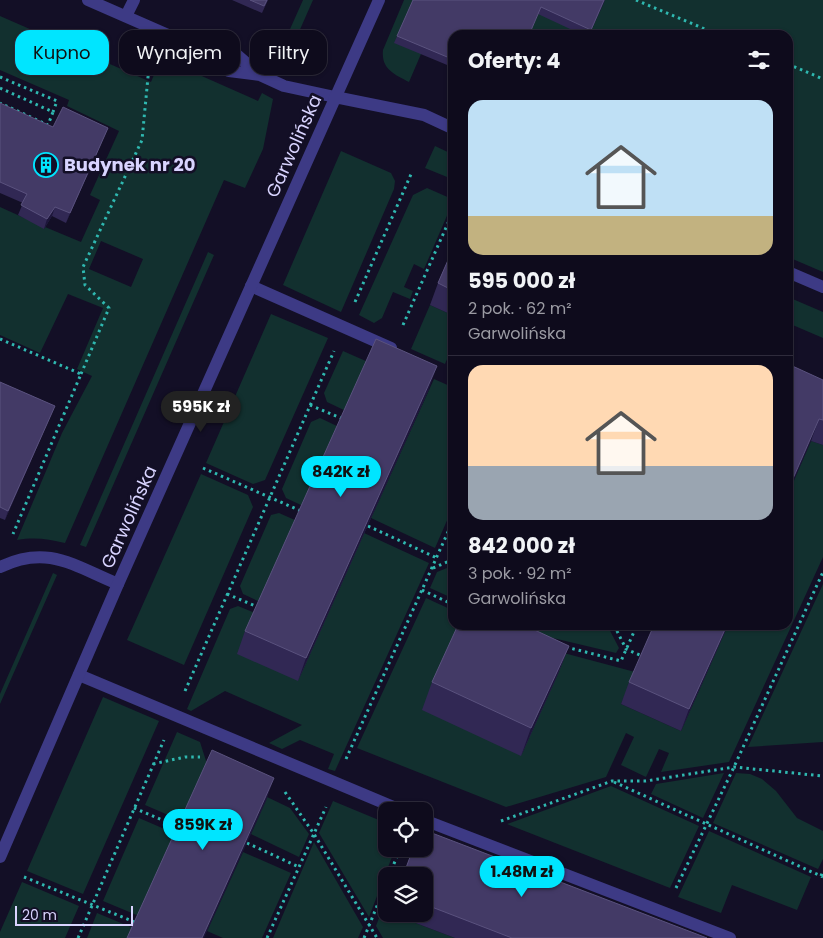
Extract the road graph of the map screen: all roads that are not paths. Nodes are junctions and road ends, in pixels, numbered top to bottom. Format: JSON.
{"nodes":[{"id":1,"x":88,"y":0,"type":"edge"},
{"id":2,"x":134,"y":0,"type":"edge"},
{"id":3,"x":378,"y":0,"type":"edge"},
{"id":4,"x":126,"y":16,"type":"junction"},
{"id":5,"x":335,"y":97,"type":"junction"},
{"id":6,"x":448,"y":126,"type":"edge"},
{"id":7,"x":793,"y":274,"type":"edge"},
{"id":8,"x":251,"y":286,"type":"junction"},
{"id":9,"x":823,"y":287,"type":"edge"},
{"id":10,"x":393,"y":349,"type":"edge"},
{"id":11,"x":0,"y":567,"type":"edge"},
{"id":12,"x":118,"y":584,"type":"junction"},
{"id":13,"x":79,"y":675,"type":"junction"},
{"id":14,"x":382,"y":802,"type":"edge"},
{"id":15,"x":433,"y":823,"type":"edge"},
{"id":16,"x":0,"y":857,"type":"edge"},
{"id":17,"x":730,"y":938,"type":"edge"}],
"edges":[{"from":1,"to":4,"type":"street"},
{"from":2,"to":4,"type":"street"},
{"from":3,"to":5,"type":"street","name":"Garwolińska"},
{"from":4,"to":5,"type":"street"},
{"from":5,"to":6,"type":"street"},
{"from":5,"to":8,"type":"street","name":"Garwolińska"},
{"from":7,"to":9,"type":"street"},
{"from":8,"to":10,"type":"street"},
{"from":8,"to":12,"type":"street","name":"Garwolińska"},
{"from":11,"to":12,"type":"street"},
{"from":12,"to":13,"type":"street","name":"Garwolińska"},
{"from":13,"to":14,"type":"street"},
{"from":13,"to":16,"type":"street","name":"Garwolińska"},
{"from":15,"to":17,"type":"street"}]}
